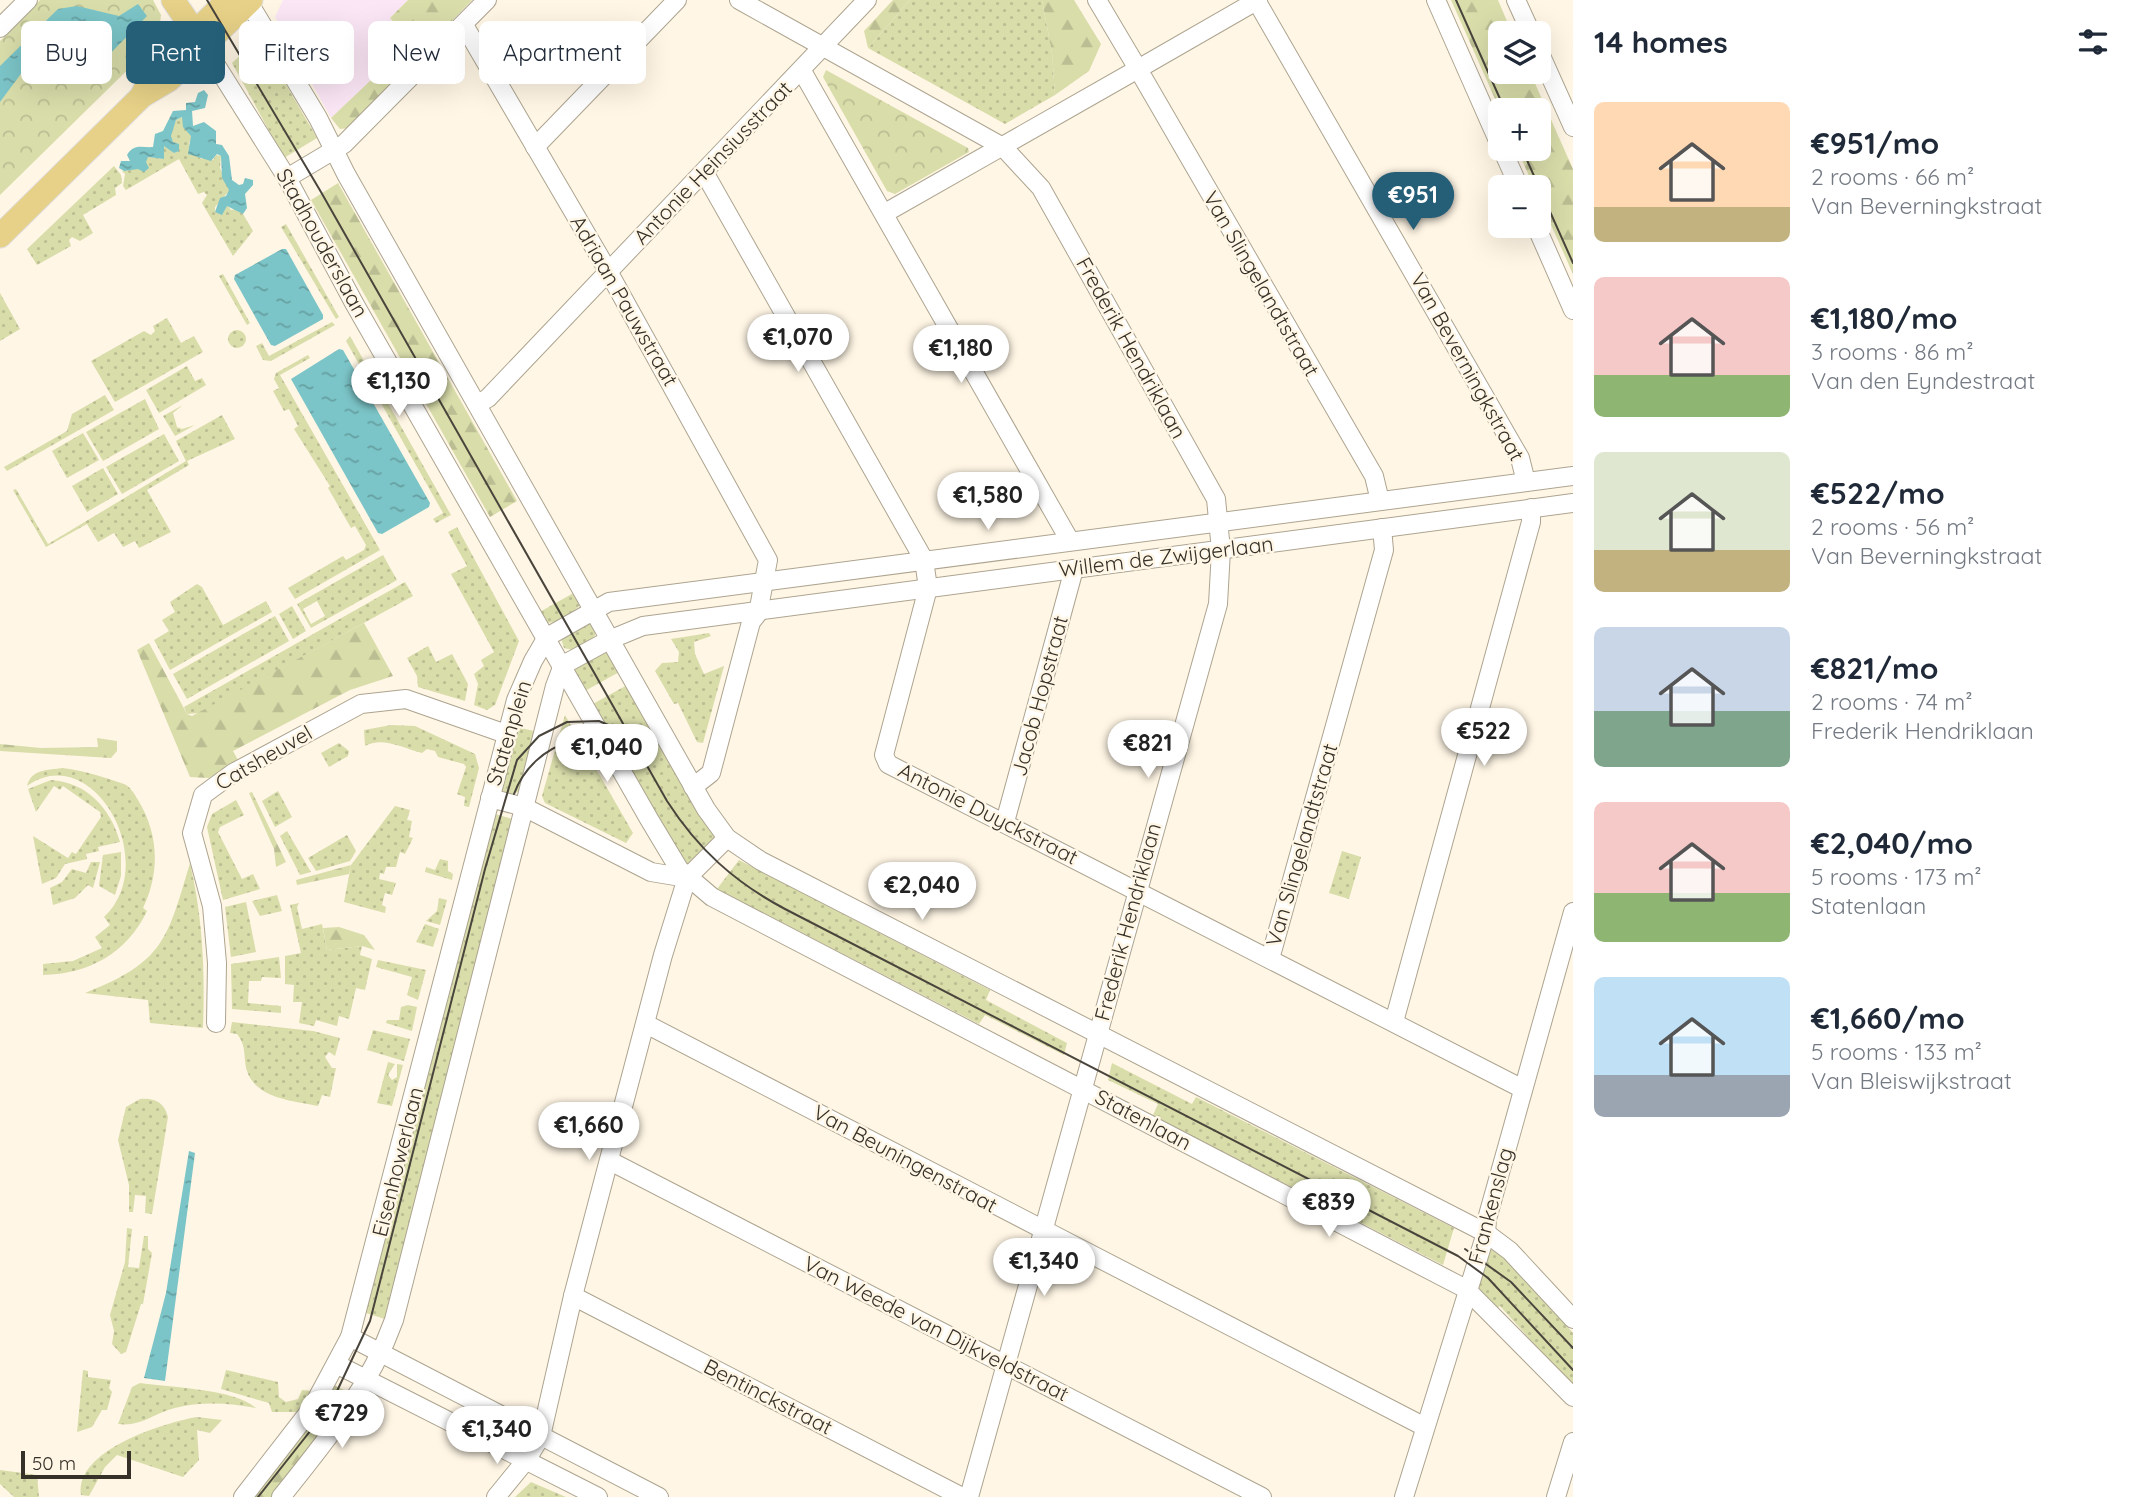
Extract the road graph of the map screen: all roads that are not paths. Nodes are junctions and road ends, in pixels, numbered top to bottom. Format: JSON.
{"nodes":[{"id":1,"x":28,"y":0,"type":"edge"},
{"id":2,"x":173,"y":0,"type":"edge"},
{"id":3,"x":487,"y":0,"type":"edge"},
{"id":4,"x":677,"y":0,"type":"edge"},
{"id":5,"x":739,"y":0,"type":"edge"},
{"id":6,"x":867,"y":0,"type":"edge"},
{"id":7,"x":1097,"y":0,"type":"edge"},
{"id":8,"x":1257,"y":0,"type":"edge"},
{"id":9,"x":1436,"y":0,"type":"edge"},
{"id":10,"x":1516,"y":0,"type":"edge"},
{"id":11,"x":244,"y":1,"type":"edge"},
{"id":12,"x":187,"y":21,"type":"edge"},
{"id":13,"x":220,"y":21,"type":"edge"},
{"id":14,"x":1526,"y":21,"type":"edge"},
{"id":15,"x":465,"y":23,"type":"edge"},
{"id":16,"x":465,"y":26,"type":"edge"},
{"id":17,"x":0,"y":28,"type":"edge"},
{"id":18,"x":824,"y":45,"type":"junction"},
{"id":19,"x":1138,"y":69,"type":"junction"},
{"id":20,"x":802,"y":71,"type":"junction"},
{"id":21,"x":1551,"y":78,"type":"edge"},
{"id":22,"x":225,"y":80,"type":"edge"},
{"id":23,"x":148,"y":84,"type":"edge"},
{"id":24,"x":405,"y":84,"type":"edge"},
{"id":25,"x":1488,"y":118,"type":"edge"},
{"id":26,"x":1573,"y":127,"type":"edge"},
{"id":27,"x":535,"y":147,"type":"junction"},
{"id":28,"x":1003,"y":148,"type":"junction"},
{"id":29,"x":335,"y":149,"type":"junction"},
{"id":30,"x":704,"y":172,"type":"junction"},
{"id":31,"x":287,"y":178,"type":"junction"},
{"id":32,"x":886,"y":213,"type":"junction"},
{"id":33,"x":0,"y":236,"type":"edge"},
{"id":34,"x":1541,"y":238,"type":"edge"},
{"id":35,"x":608,"y":271,"type":"junction"},
{"id":36,"x":1573,"y":310,"type":"edge"},
{"id":37,"x":478,"y":404,"type":"junction"},
{"id":38,"x":1573,"y":476,"type":"edge"},
{"id":39,"x":1527,"y":482,"type":"junction"},
{"id":40,"x":1380,"y":501,"type":"junction"},
{"id":41,"x":1573,"y":503,"type":"edge"},
{"id":42,"x":1531,"y":508,"type":"junction"},
{"id":43,"x":1217,"y":521,"type":"junction"},
{"id":44,"x":1382,"y":528,"type":"junction"},
{"id":45,"x":1070,"y":541,"type":"junction"},
{"id":46,"x":1221,"y":550,"type":"junction"},
{"id":47,"x":924,"y":560,"type":"junction"},
{"id":48,"x":1074,"y":569,"type":"junction"},
{"id":49,"x":763,"y":582,"type":"junction"},
{"id":50,"x":928,"y":588,"type":"junction"},
{"id":51,"x":593,"y":611,"type":"junction"},
{"id":52,"x":758,"y":613,"type":"junction"},
{"id":53,"x":547,"y":637,"type":"junction"},
{"id":54,"x":609,"y":640,"type":"junction"},
{"id":55,"x":563,"y":665,"type":"junction"},
{"id":56,"x":506,"y":734,"type":"junction"},
{"id":57,"x":693,"y":787,"type":"junction"},
{"id":58,"x":490,"y":798,"type":"junction"},
{"id":59,"x":524,"y":807,"type":"junction"},
{"id":60,"x":1005,"y":822,"type":"junction"},
{"id":61,"x":727,"y":838,"type":"junction"},
{"id":62,"x":687,"y":878,"type":"junction"},
{"id":63,"x":1137,"y":890,"type":"junction"},
{"id":64,"x":1573,"y":912,"type":"edge"},
{"id":65,"x":1270,"y":959,"type":"junction"},
{"id":66,"x":1394,"y":1022,"type":"junction"},
{"id":67,"x":216,"y":1023,"type":"dead end"},
{"id":68,"x":646,"y":1024,"type":"junction"},
{"id":69,"x":1097,"y":1034,"type":"junction"},
{"id":70,"x":1081,"y":1088,"type":"junction"},
{"id":71,"x":1523,"y":1088,"type":"junction"},
{"id":72,"x":610,"y":1161,"type":"junction"},
{"id":73,"x":1043,"y":1231,"type":"junction"},
{"id":74,"x":1486,"y":1233,"type":"junction"},
{"id":75,"x":1466,"y":1289,"type":"junction"},
{"id":76,"x":573,"y":1296,"type":"junction"},
{"id":77,"x":1573,"y":1319,"type":"edge"},
{"id":78,"x":350,"y":1337,"type":"junction"},
{"id":79,"x":382,"y":1353,"type":"junction"},
{"id":80,"x":338,"y":1365,"type":"junction"},
{"id":81,"x":1006,"y":1365,"type":"junction"},
{"id":82,"x":368,"y":1380,"type":"junction"},
{"id":83,"x":1573,"y":1397,"type":"edge"},
{"id":84,"x":1425,"y":1427,"type":"junction"},
{"id":85,"x":541,"y":1436,"type":"junction"},
{"id":86,"x":1573,"y":1442,"type":"edge"},
{"id":87,"x":527,"y":1459,"type":"junction"},
{"id":88,"x":243,"y":1497,"type":"edge"},
{"id":89,"x":281,"y":1497,"type":"edge"},
{"id":90,"x":496,"y":1497,"type":"edge"},
{"id":91,"x":598,"y":1497,"type":"edge"},
{"id":92,"x":659,"y":1497,"type":"edge"},
{"id":93,"x":962,"y":1497,"type":"edge"},
{"id":94,"x":969,"y":1497,"type":"edge"},
{"id":95,"x":1262,"y":1497,"type":"edge"},
{"id":96,"x":1404,"y":1497,"type":"edge"},
{"id":97,"x":1556,"y":1497,"type":"edge"}],
"edges":[{"from":1,"to":17,"type":"street"},
{"from":2,"to":12,"type":"main road","name":"Stadhouderslaan"},
{"from":3,"to":15,"type":"street"},
{"from":4,"to":27,"type":"street"},
{"from":5,"to":18,"type":"street","name":"Frederik Hendriklaan"},
{"from":6,"to":18,"type":"street","name":"Antonie Heinsiusstraat"},
{"from":7,"to":19,"type":"street","name":"Van Slingelandtstraat"},
{"from":8,"to":19,"type":"street"},
{"from":8,"to":39,"type":"street","name":"Van Beverningkstraat"},
{"from":9,"to":25,"type":"street"},
{"from":10,"to":14,"type":"street"},
{"from":11,"to":13,"type":"main road"},
{"from":11,"to":29,"type":"street"},
{"from":16,"to":27,"type":"street","name":"Adriaan Pauwstraat"},
{"from":18,"to":20,"type":"street","name":"Antonie Heinsiusstraat"},
{"from":18,"to":28,"type":"street","name":"Frederik Hendriklaan"},
{"from":19,"to":28,"type":"street"},
{"from":19,"to":40,"type":"street","name":"Van Slingelandtstraat"},
{"from":20,"to":30,"type":"street","name":"Antonie Heinsiusstraat"},
{"from":20,"to":32,"type":"street"},
{"from":21,"to":26,"type":"street"},
{"from":22,"to":31,"type":"street","name":"Stadhouderslaan"},
{"from":23,"to":33,"type":"main road"},
{"from":24,"to":29,"type":"street"},
{"from":27,"to":35,"type":"street","name":"Adriaan Pauwstraat"},
{"from":28,"to":32,"type":"street"},
{"from":28,"to":43,"type":"street","name":"Frederik Hendriklaan"},
{"from":29,"to":31,"type":"street"},
{"from":29,"to":37,"type":"street"},
{"from":30,"to":35,"type":"street","name":"Antonie Heinsiusstraat"},
{"from":30,"to":47,"type":"street","name":"Antonie Duyckstraat"},
{"from":31,"to":53,"type":"street","name":"Stadhouderslaan"},
{"from":32,"to":45,"type":"street"},
{"from":34,"to":36,"type":"street"},
{"from":35,"to":37,"type":"street","name":"Antonie Heinsiusstraat"},
{"from":35,"to":49,"type":"street","name":"Adriaan Pauwstraat"},
{"from":37,"to":51,"type":"street"},
{"from":38,"to":39,"type":"street","name":"Willem de Zwijgerlaan"},
{"from":39,"to":40,"type":"street","name":"Willem de Zwijgerlaan"},
{"from":40,"to":43,"type":"street","name":"Willem de Zwijgerlaan"},
{"from":41,"to":42,"type":"street","name":"Willem de Zwijgerlaan"},
{"from":42,"to":44,"type":"street","name":"Willem de Zwijgerlaan"},
{"from":42,"to":66,"type":"street"},
{"from":43,"to":45,"type":"street","name":"Willem de Zwijgerlaan"},
{"from":43,"to":46,"type":"street","name":"Frederik Hendriklaan"},
{"from":44,"to":46,"type":"street","name":"Willem de Zwijgerlaan"},
{"from":44,"to":65,"type":"street","name":"Van Slingelandtstraat"},
{"from":45,"to":47,"type":"street","name":"Willem de Zwijgerlaan"},
{"from":46,"to":48,"type":"street","name":"Willem de Zwijgerlaan"},
{"from":46,"to":63,"type":"street","name":"Frederik Hendriklaan"},
{"from":47,"to":49,"type":"street","name":"Willem de Zwijgerlaan"},
{"from":47,"to":50,"type":"street","name":"Antonie Duyckstraat"},
{"from":48,"to":50,"type":"street","name":"Willem de Zwijgerlaan"},
{"from":48,"to":60,"type":"street","name":"Jacob Hopstraat"},
{"from":49,"to":51,"type":"street"},
{"from":49,"to":52,"type":"street"},
{"from":50,"to":52,"type":"street","name":"Willem de Zwijgerlaan"},
{"from":50,"to":60,"type":"street","name":"Antonie Duyckstraat"},
{"from":51,"to":53,"type":"street"},
{"from":51,"to":54,"type":"street"},
{"from":52,"to":54,"type":"street"},
{"from":52,"to":57,"type":"street"},
{"from":53,"to":55,"type":"street"},
{"from":53,"to":56,"type":"street","name":"Statenplein"},
{"from":54,"to":55,"type":"street"},
{"from":54,"to":57,"type":"street"},
{"from":55,"to":59,"type":"street","name":"Statenplein"},
{"from":55,"to":62,"type":"street"},
{"from":56,"to":58,"type":"street","name":"Statenplein"},
{"from":56,"to":67,"type":"street","name":"Catsheuvel"},
{"from":57,"to":61,"type":"street"},
{"from":58,"to":59,"type":"street","name":"Statenplein"},
{"from":58,"to":78,"type":"street","name":"Eisenhowerlaan"},
{"from":59,"to":62,"type":"street","name":"Statenplein"},
{"from":59,"to":79,"type":"street","name":"Eisenhowerlaan"},
{"from":60,"to":63,"type":"street","name":"Antonie Duyckstraat"},
{"from":61,"to":62,"type":"street"},
{"from":61,"to":69,"type":"street"},
{"from":62,"to":68,"type":"street"},
{"from":62,"to":70,"type":"street","name":"Statenlaan"},
{"from":63,"to":65,"type":"street","name":"Antonie Duyckstraat"},
{"from":63,"to":69,"type":"street","name":"Frederik Hendriklaan"},
{"from":64,"to":71,"type":"street","name":"Frankenslag"},
{"from":65,"to":66,"type":"street","name":"Antonie Duyckstraat"},
{"from":66,"to":71,"type":"street","name":"Antonie Duyckstraat"},
{"from":68,"to":72,"type":"street"},
{"from":68,"to":73,"type":"street","name":"Van Beuningenstraat"},
{"from":69,"to":70,"type":"street","name":"Frederik Hendriklaan"},
{"from":69,"to":74,"type":"street"},
{"from":70,"to":73,"type":"street","name":"Frederik Hendriklaan"},
{"from":70,"to":75,"type":"street","name":"Statenlaan"},
{"from":71,"to":74,"type":"street","name":"Frankenslag"},
{"from":72,"to":76,"type":"street"},
{"from":72,"to":81,"type":"street","name":"Van Weede van Dijkveldstraat"},
{"from":73,"to":81,"type":"street","name":"Frederik Hendriklaan"},
{"from":73,"to":84,"type":"street","name":"Van Beuningenstraat"},
{"from":74,"to":75,"type":"street","name":"Frankenslag"},
{"from":74,"to":77,"type":"street"},
{"from":75,"to":83,"type":"street","name":"Statenlaan"},
{"from":75,"to":84,"type":"street","name":"Frankenslag"},
{"from":76,"to":85,"type":"street"},
{"from":76,"to":93,"type":"street","name":"Bentinckstraat"},
{"from":78,"to":79,"type":"street"},
{"from":78,"to":80,"type":"street","name":"Eisenhowerlaan"},
{"from":79,"to":82,"type":"street","name":"Eisenhowerlaan"},
{"from":79,"to":85,"type":"street"},
{"from":80,"to":82,"type":"street"},
{"from":80,"to":88,"type":"street","name":"Eisenhowerlaan"},
{"from":81,"to":94,"type":"street","name":"Frederik Hendriklaan"},
{"from":81,"to":95,"type":"street","name":"Van Weede van Dijkveldstraat"},
{"from":82,"to":87,"type":"street"},
{"from":82,"to":89,"type":"street","name":"Eisenhowerlaan"},
{"from":84,"to":96,"type":"street","name":"Frankenslag"},
{"from":85,"to":87,"type":"street"},
{"from":85,"to":92,"type":"street"},
{"from":86,"to":97,"type":"street"},
{"from":87,"to":90,"type":"street"},
{"from":87,"to":91,"type":"street"}]}
